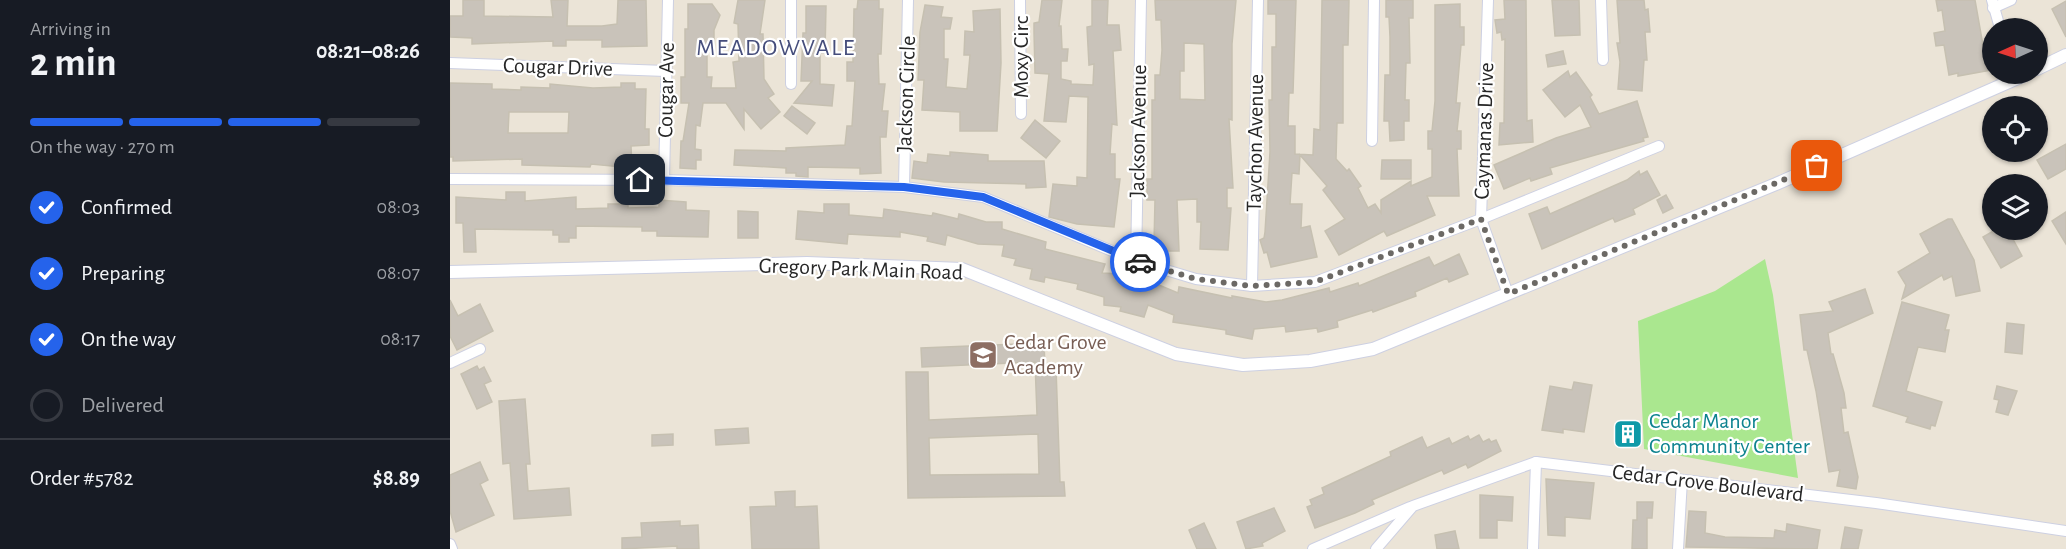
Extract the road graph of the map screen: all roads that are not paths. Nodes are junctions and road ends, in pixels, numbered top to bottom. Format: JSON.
{"nodes":[{"id":1,"x":668,"y":0,"type":"edge"},
{"id":2,"x":790,"y":0,"type":"edge"},
{"id":3,"x":908,"y":0,"type":"edge"},
{"id":4,"x":1020,"y":0,"type":"edge"},
{"id":5,"x":1141,"y":0,"type":"edge"},
{"id":6,"x":1258,"y":0,"type":"edge"},
{"id":7,"x":1374,"y":0,"type":"edge"},
{"id":8,"x":1488,"y":0,"type":"edge"},
{"id":9,"x":1601,"y":0,"type":"edge"},
{"id":10,"x":2011,"y":0,"type":"edge"},
{"id":11,"x":1993,"y":4,"type":"edge"},
{"id":12,"x":2066,"y":55,"type":"edge"},
{"id":13,"x":1603,"y":60,"type":"dead end"},
{"id":14,"x":450,"y":63,"type":"edge"},
{"id":15,"x":2048,"y":64,"type":"edge"},
{"id":16,"x":666,"y":71,"type":"junction"},
{"id":17,"x":791,"y":84,"type":"dead end"},
{"id":18,"x":2000,"y":84,"type":"edge"},
{"id":19,"x":1021,"y":114,"type":"dead end"},
{"id":20,"x":1372,"y":141,"type":"dead end"},
{"id":21,"x":1659,"y":146,"type":"dead end"},
{"id":22,"x":450,"y":179,"type":"edge"},
{"id":23,"x":664,"y":180,"type":"junction"},
{"id":24,"x":904,"y":187,"type":"junction"},
{"id":25,"x":1481,"y":219,"type":"junction"},
{"id":26,"x":1136,"y":261,"type":"junction"},
{"id":27,"x":450,"y":272,"type":"edge"},
{"id":28,"x":1252,"y":286,"type":"junction"},
{"id":29,"x":1508,"y":294,"type":"junction"},
{"id":30,"x":480,"y":349,"type":"dead end"},
{"id":31,"x":450,"y":363,"type":"edge"},
{"id":32,"x":1536,"y":462,"type":"junction"},
{"id":33,"x":1682,"y":480,"type":"junction"},
{"id":34,"x":1413,"y":506,"type":"junction"},
{"id":35,"x":2066,"y":531,"type":"edge"},
{"id":36,"x":450,"y":544,"type":"edge"},
{"id":37,"x":452,"y":549,"type":"edge"},
{"id":38,"x":1313,"y":549,"type":"edge"},
{"id":39,"x":1376,"y":549,"type":"edge"},
{"id":40,"x":1533,"y":549,"type":"edge"},
{"id":41,"x":1678,"y":549,"type":"edge"}],
"edges":[{"from":1,"to":16,"type":"street","name":"Cougar Ave"},
{"from":2,"to":17,"type":"street"},
{"from":3,"to":24,"type":"street","name":"Jackson Circle"},
{"from":4,"to":19,"type":"street","name":"Moxy Circ"},
{"from":5,"to":26,"type":"street","name":"Jackson Avenue"},
{"from":6,"to":28,"type":"street","name":"Taychon Avenue"},
{"from":7,"to":20,"type":"street"},
{"from":8,"to":25,"type":"street","name":"Caymanas Drive"},
{"from":9,"to":13,"type":"street"},
{"from":10,"to":11,"type":"street"},
{"from":12,"to":15,"type":"street"},
{"from":14,"to":16,"type":"street","name":"Cougar Drive"},
{"from":16,"to":23,"type":"street","name":"Cougar Ave"},
{"from":18,"to":29,"type":"street","name":"Gregory Park Main Road"},
{"from":21,"to":25,"type":"street"},
{"from":22,"to":23,"type":"street"},
{"from":23,"to":24,"type":"street"},
{"from":24,"to":26,"type":"street"},
{"from":25,"to":28,"type":"street"},
{"from":25,"to":29,"type":"street","name":"Caymanas Drive"},
{"from":26,"to":28,"type":"street"},
{"from":27,"to":29,"type":"street","name":"Gregory Park Main Road"},
{"from":30,"to":31,"type":"street"},
{"from":32,"to":33,"type":"street","name":"Cedar Grove Boulevard"},
{"from":32,"to":34,"type":"street","name":"Cedar Grove Boulevard"},
{"from":32,"to":40,"type":"street"},
{"from":33,"to":35,"type":"street","name":"Cedar Grove Boulevard"},
{"from":33,"to":41,"type":"street"},
{"from":34,"to":38,"type":"street"},
{"from":34,"to":39,"type":"street","name":"Cedar Grove Boulevard"},
{"from":36,"to":37,"type":"street"}]}
